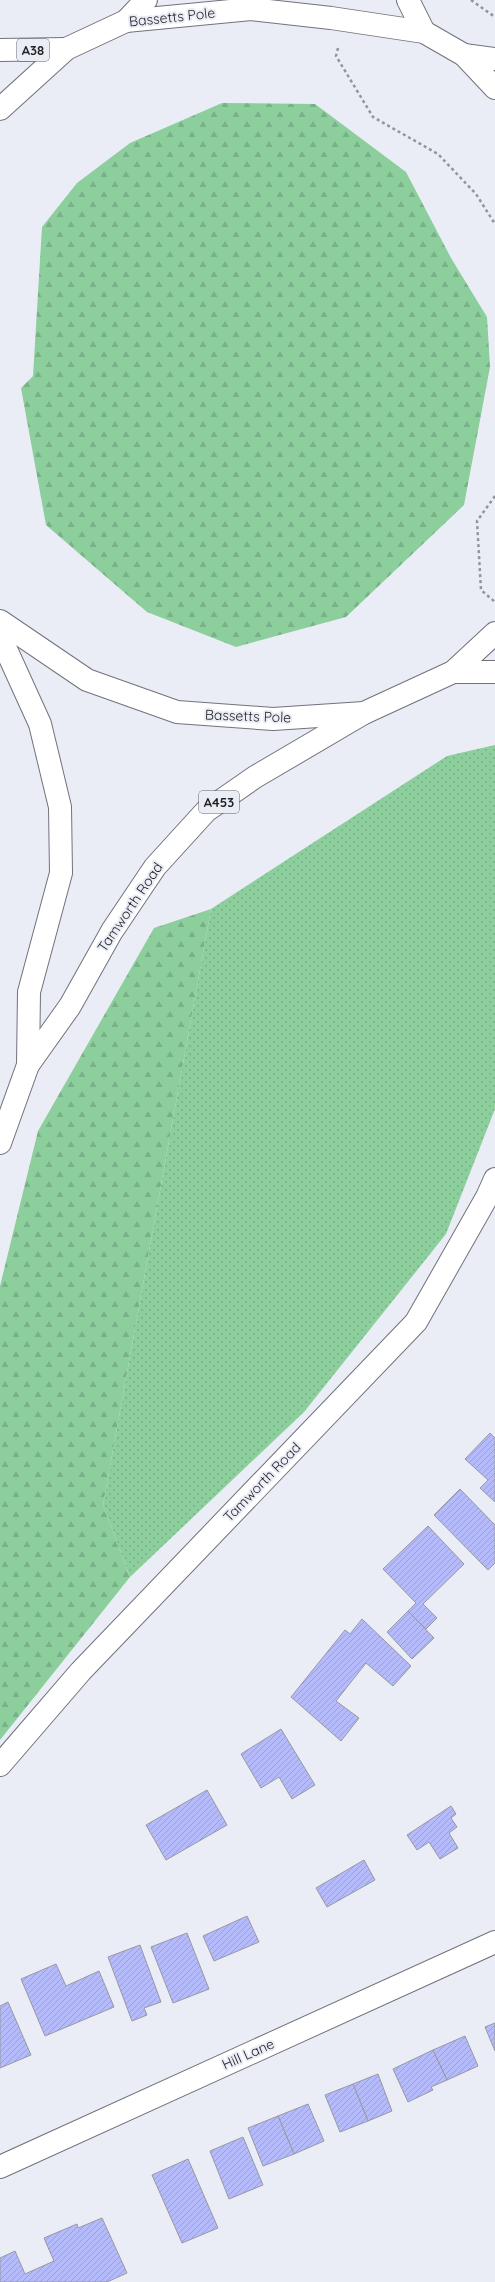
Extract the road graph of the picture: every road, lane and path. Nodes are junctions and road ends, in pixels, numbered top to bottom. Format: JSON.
{"nodes":[{"id":1,"x":146,"y":0,"type":"edge"},
{"id":2,"x":408,"y":0,"type":"edge"},
{"id":3,"x":471,"y":0,"type":"edge"},
{"id":4,"x":495,"y":17,"type":"edge"},
{"id":5,"x":342,"y":20,"type":"junction"},
{"id":6,"x":126,"y":21,"type":"junction"},
{"id":7,"x":424,"y":32,"type":"junction"},
{"id":8,"x":66,"y":49,"type":"junction"},
{"id":9,"x":0,"y":50,"type":"edge"},
{"id":10,"x":464,"y":55,"type":"junction"},
{"id":11,"x":495,"y":59,"type":"edge"},
{"id":12,"x":495,"y":88,"type":"edge"},
{"id":13,"x":0,"y":109,"type":"edge"},
{"id":14,"x":495,"y":224,"type":"edge"},
{"id":15,"x":495,"y":496,"type":"edge"},
{"id":16,"x":495,"y":602,"type":"edge"},
{"id":17,"x":0,"y":621,"type":"edge"},
{"id":18,"x":495,"y":633,"type":"edge"},
{"id":19,"x":0,"y":636,"type":"edge"},
{"id":20,"x":453,"y":672,"type":"junction"},
{"id":21,"x":495,"y":672,"type":"edge"},
{"id":22,"x":364,"y":713,"type":"junction"},
{"id":23,"x":28,"y":1065,"type":"junction"},
{"id":24,"x":0,"y":1143,"type":"edge"},
{"id":25,"x":495,"y":1179,"type":"edge"},
{"id":26,"x":0,"y":1765,"type":"edge"},
{"id":27,"x":495,"y":1942,"type":"edge"},
{"id":28,"x":0,"y":2167,"type":"edge"}],
"edges":[{"from":1,"to":6,"type":"main road"},
{"from":2,"to":7,"type":"main road"},
{"from":3,"to":4,"type":"path"},
{"from":5,"to":6,"type":"main road","name":"Bassetts Pole"},
{"from":5,"to":7,"type":"main road","name":"Bassetts Pole"},
{"from":5,"to":14,"type":"path"},
{"from":6,"to":8,"type":"main road","name":"Bassetts Pole"},
{"from":7,"to":10,"type":"main road","name":"Bassetts Pole"},
{"from":8,"to":9,"type":"main road","number":"A38"},
{"from":8,"to":13,"type":"main road","name":"Bassetts Pole"},
{"from":10,"to":11,"type":"main road"},
{"from":10,"to":12,"type":"main road","name":"Bassetts Pole"},
{"from":15,"to":16,"type":"path"},
{"from":17,"to":22,"type":"main road","name":"Bassetts Pole"},
{"from":18,"to":20,"type":"main road","name":"Bassetts Pole"},
{"from":19,"to":23,"type":"main road","name":"Tamworth Road","number":"A453"},
{"from":20,"to":21,"type":"main road"},
{"from":20,"to":22,"type":"main road","name":"Bassetts Pole"},
{"from":22,"to":23,"type":"main road","name":"Tamworth Road","number":"A453"},
{"from":23,"to":24,"type":"main road","name":"Tamworth Road","number":"A453"},
{"from":25,"to":26,"type":"main road","name":"Tamworth Road"},
{"from":27,"to":28,"type":"main road","name":"Hill Lane"}]}
